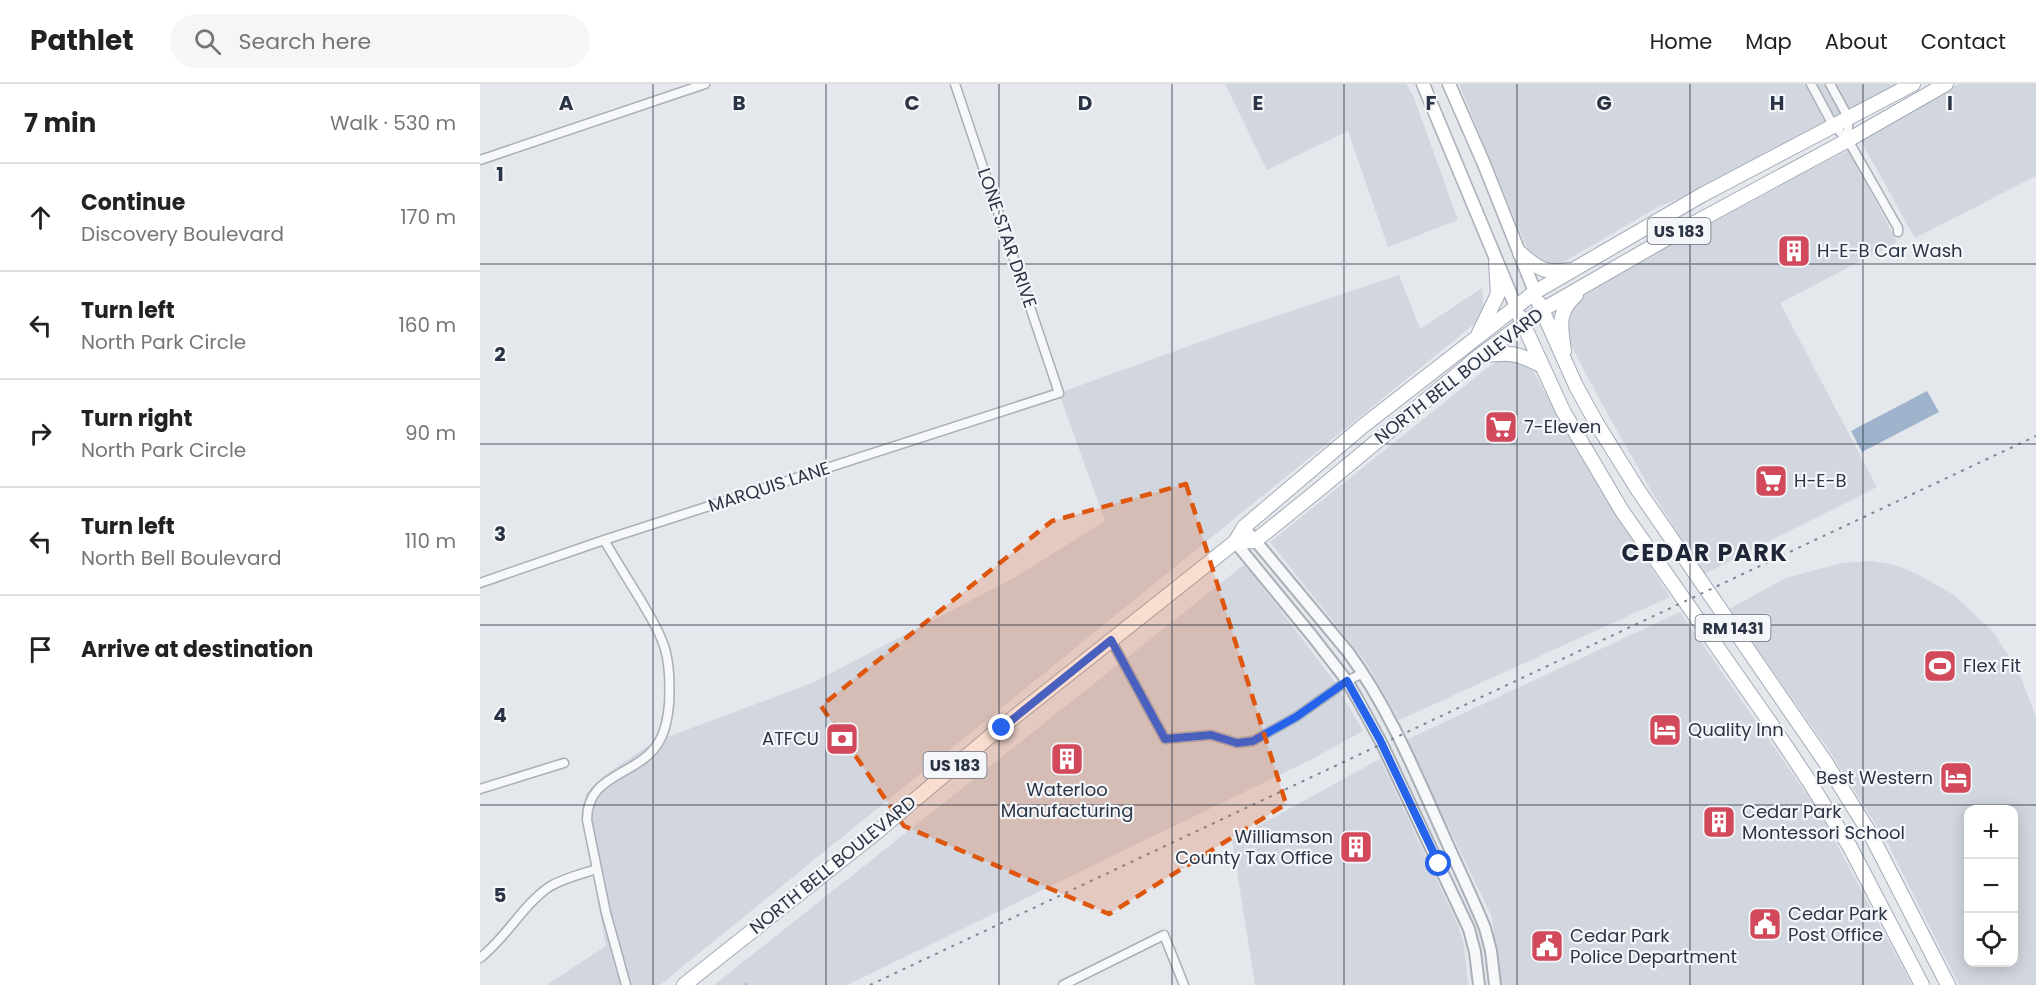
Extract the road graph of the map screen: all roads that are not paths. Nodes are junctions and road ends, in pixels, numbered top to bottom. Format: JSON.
{"nodes":[{"id":1,"x":705,"y":84,"type":"edge"},
{"id":2,"x":955,"y":84,"type":"edge"},
{"id":3,"x":1423,"y":84,"type":"edge"},
{"id":4,"x":1449,"y":84,"type":"edge"},
{"id":5,"x":1810,"y":84,"type":"edge"},
{"id":6,"x":1830,"y":84,"type":"edge"},
{"id":7,"x":1913,"y":84,"type":"edge"},
{"id":8,"x":1946,"y":84,"type":"edge"},
{"id":9,"x":1848,"y":117,"type":"junction"},
{"id":10,"x":1833,"y":125,"type":"junction"},
{"id":11,"x":1848,"y":140,"type":"junction"},
{"id":12,"x":480,"y":160,"type":"edge"},
{"id":13,"x":1898,"y":232,"type":"dead end"},
{"id":14,"x":1520,"y":253,"type":"junction"},
{"id":15,"x":1496,"y":262,"type":"junction"},
{"id":16,"x":1575,"y":269,"type":"junction"},
{"id":17,"x":1593,"y":280,"type":"junction"},
{"id":18,"x":1535,"y":292,"type":"junction"},
{"id":19,"x":1516,"y":307,"type":"junction"},
{"id":20,"x":1542,"y":310,"type":"junction"},
{"id":21,"x":1522,"y":323,"type":"junction"},
{"id":22,"x":1477,"y":337,"type":"junction"},
{"id":23,"x":1478,"y":357,"type":"junction"},
{"id":24,"x":1566,"y":365,"type":"junction"},
{"id":25,"x":1542,"y":366,"type":"junction"},
{"id":26,"x":1059,"y":393,"type":"joint"},
{"id":27,"x":1244,"y":527,"type":"junction"},
{"id":28,"x":604,"y":540,"type":"junction"},
{"id":29,"x":1255,"y":541,"type":"junction"},
{"id":30,"x":1235,"y":542,"type":"junction"},
{"id":31,"x":480,"y":583,"type":"edge"},
{"id":32,"x":1111,"y":640,"type":"junction"},
{"id":33,"x":1364,"y":673,"type":"junction"},
{"id":34,"x":1347,"y":681,"type":"junction"},
{"id":35,"x":564,"y":763,"type":"dead end"},
{"id":36,"x":480,"y":789,"type":"edge"},
{"id":37,"x":597,"y":869,"type":"junction"},
{"id":38,"x":480,"y":958,"type":"edge"},
{"id":39,"x":626,"y":985,"type":"edge"},
{"id":40,"x":684,"y":985,"type":"edge"},
{"id":41,"x":1064,"y":985,"type":"edge"},
{"id":42,"x":1184,"y":985,"type":"edge"},
{"id":43,"x":1479,"y":985,"type":"edge"},
{"id":44,"x":1495,"y":985,"type":"edge"},
{"id":45,"x":1922,"y":985,"type":"edge"},
{"id":46,"x":1948,"y":985,"type":"edge"}],
"edges":[{"from":1,"to":12,"type":"street"},
{"from":2,"to":26,"type":"street","name":"LONE STAR DRIVE"},
{"from":3,"to":15,"type":"main road","number":"RM 1431"},
{"from":4,"to":14,"type":"main road","number":"RM 1431"},
{"from":5,"to":10,"type":"street"},
{"from":6,"to":9,"type":"street"},
{"from":7,"to":9,"type":"main road","name":"NORTH BELL BOULEVARD","number":"US 183"},
{"from":8,"to":11,"type":"main road","name":"NORTH BELL BOULEVARD","number":"US 183"},
{"from":9,"to":10,"type":"main road","name":"NORTH BELL BOULEVARD","number":"US 183"},
{"from":9,"to":11,"type":"street"},
{"from":10,"to":11,"type":"street"},
{"from":10,"to":16,"type":"main road","name":"NORTH BELL BOULEVARD","number":"US 183"},
{"from":11,"to":13,"type":"street"},
{"from":11,"to":17,"type":"main road","name":"NORTH BELL BOULEVARD","number":"US 183"},
{"from":14,"to":16,"type":"main road"},
{"from":14,"to":18,"type":"main road","number":"RM 1431"},
{"from":15,"to":19,"type":"main road","number":"RM 1431"},
{"from":15,"to":22,"type":"main road"},
{"from":16,"to":18,"type":"main road","name":"NORTH BELL BOULEVARD","number":"US 183"},
{"from":17,"to":20,"type":"main road","name":"NORTH BELL BOULEVARD","number":"US 183"},
{"from":17,"to":24,"type":"main road"},
{"from":18,"to":19,"type":"main road","name":"NORTH BELL BOULEVARD","number":"US 183"},
{"from":18,"to":20,"type":"main road","number":"RM 1431"},
{"from":19,"to":21,"type":"main road","number":"RM 1431"},
{"from":19,"to":22,"type":"main road","name":"NORTH BELL BOULEVARD","number":"US 183"},
{"from":20,"to":21,"type":"main road","name":"NORTH BELL BOULEVARD","number":"US 183"},
{"from":20,"to":24,"type":"main road","number":"RM 1431"},
{"from":21,"to":23,"type":"main road","name":"NORTH BELL BOULEVARD","number":"US 183"},
{"from":21,"to":25,"type":"main road","number":"RM 1431"},
{"from":22,"to":27,"type":"main road","name":"NORTH BELL BOULEVARD","number":"US 183"},
{"from":23,"to":25,"type":"main road"},
{"from":23,"to":29,"type":"main road","name":"NORTH BELL BOULEVARD","number":"US 183"},
{"from":24,"to":46,"type":"main road","number":"RM 1431"},
{"from":25,"to":45,"type":"main road","number":"RM 1431"},
{"from":26,"to":28,"type":"street","name":"MARQUIS LANE"},
{"from":27,"to":29,"type":"street"},
{"from":27,"to":30,"type":"main road","name":"NORTH BELL BOULEVARD","number":"US 183"},
{"from":28,"to":31,"type":"street","name":"MARQUIS LANE"},
{"from":28,"to":37,"type":"street"},
{"from":29,"to":30,"type":"main road"},
{"from":29,"to":33,"type":"street"},
{"from":30,"to":32,"type":"main road","name":"NORTH BELL BOULEVARD","number":"US 183"},
{"from":30,"to":34,"type":"street"},
{"from":32,"to":34,"type":"street"},
{"from":32,"to":40,"type":"main road","name":"NORTH BELL BOULEVARD","number":"US 183"},
{"from":33,"to":34,"type":"street"},
{"from":33,"to":44,"type":"street"},
{"from":34,"to":43,"type":"street"},
{"from":35,"to":36,"type":"street"},
{"from":37,"to":38,"type":"street"},
{"from":37,"to":39,"type":"street"},
{"from":41,"to":42,"type":"street"}]}
